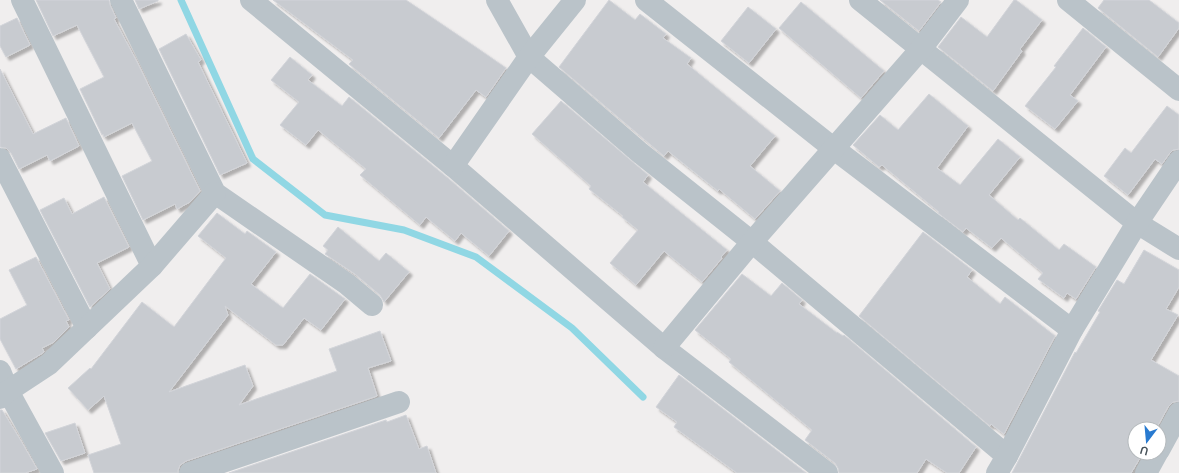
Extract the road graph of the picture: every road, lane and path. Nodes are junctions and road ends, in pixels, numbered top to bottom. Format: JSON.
{"nodes":[{"id":1,"x":22,"y":0,"type":"edge"},
{"id":2,"x":121,"y":0,"type":"edge"},
{"id":3,"x":251,"y":0,"type":"edge"},
{"id":4,"x":496,"y":0,"type":"edge"},
{"id":5,"x":575,"y":0,"type":"edge"},
{"id":6,"x":646,"y":0,"type":"edge"},
{"id":7,"x":860,"y":0,"type":"edge"},
{"id":8,"x":958,"y":0,"type":"edge"},
{"id":9,"x":1068,"y":0,"type":"edge"},
{"id":10,"x":920,"y":50,"type":"junction"},
{"id":11,"x":529,"y":57,"type":"junction"},
{"id":12,"x":1179,"y":90,"type":"edge"},
{"id":13,"x":833,"y":148,"type":"junction"},
{"id":14,"x":0,"y":160,"type":"edge"},
{"id":15,"x":1179,"y":161,"type":"edge"},
{"id":16,"x":453,"y":166,"type":"junction"},
{"id":17,"x":215,"y":193,"type":"junction"},
{"id":18,"x":1137,"y":223,"type":"junction"},
{"id":19,"x":752,"y":242,"type":"junction"},
{"id":20,"x":1179,"y":249,"type":"edge"},
{"id":21,"x":152,"y":266,"type":"junction"},
{"id":22,"x":372,"y":306,"type":"dead end"},
{"id":23,"x":87,"y":328,"type":"junction"},
{"id":24,"x":1072,"y":330,"type":"junction"},
{"id":25,"x":664,"y":348,"type":"junction"},
{"id":26,"x":3,"y":387,"type":"edge"},
{"id":27,"x":399,"y":402,"type":"dead end"},
{"id":28,"x":1179,"y":413,"type":"edge"},
{"id":29,"x":1167,"y":435,"type":"edge"},
{"id":30,"x":1153,"y":461,"type":"edge"},
{"id":31,"x":1002,"y":464,"type":"edge"},
{"id":32,"x":53,"y":473,"type":"edge"},
{"id":33,"x":190,"y":473,"type":"edge"},
{"id":34,"x":827,"y":473,"type":"edge"},
{"id":35,"x":1146,"y":473,"type":"edge"}],
"edges":[{"from":1,"to":21,"type":"street"},
{"from":2,"to":17,"type":"street"},
{"from":3,"to":16,"type":"street"},
{"from":4,"to":11,"type":"street"},
{"from":5,"to":11,"type":"street"},
{"from":6,"to":13,"type":"street"},
{"from":7,"to":10,"type":"street"},
{"from":8,"to":10,"type":"street"},
{"from":9,"to":12,"type":"street"},
{"from":10,"to":13,"type":"street"},
{"from":10,"to":18,"type":"street"},
{"from":11,"to":16,"type":"street"},
{"from":11,"to":19,"type":"street"},
{"from":13,"to":19,"type":"street"},
{"from":13,"to":24,"type":"street"},
{"from":14,"to":23,"type":"street"},
{"from":15,"to":18,"type":"street"},
{"from":16,"to":25,"type":"street"},
{"from":17,"to":21,"type":"street"},
{"from":17,"to":22,"type":"street"},
{"from":18,"to":20,"type":"street"},
{"from":18,"to":24,"type":"street"},
{"from":19,"to":25,"type":"street"},
{"from":19,"to":31,"type":"street"},
{"from":21,"to":23,"type":"street"},
{"from":23,"to":26,"type":"street"},
{"from":24,"to":31,"type":"street"},
{"from":25,"to":34,"type":"street"},
{"from":26,"to":32,"type":"street"},
{"from":27,"to":33,"type":"street"},
{"from":28,"to":29,"type":"street"},
{"from":30,"to":35,"type":"street"}]}
